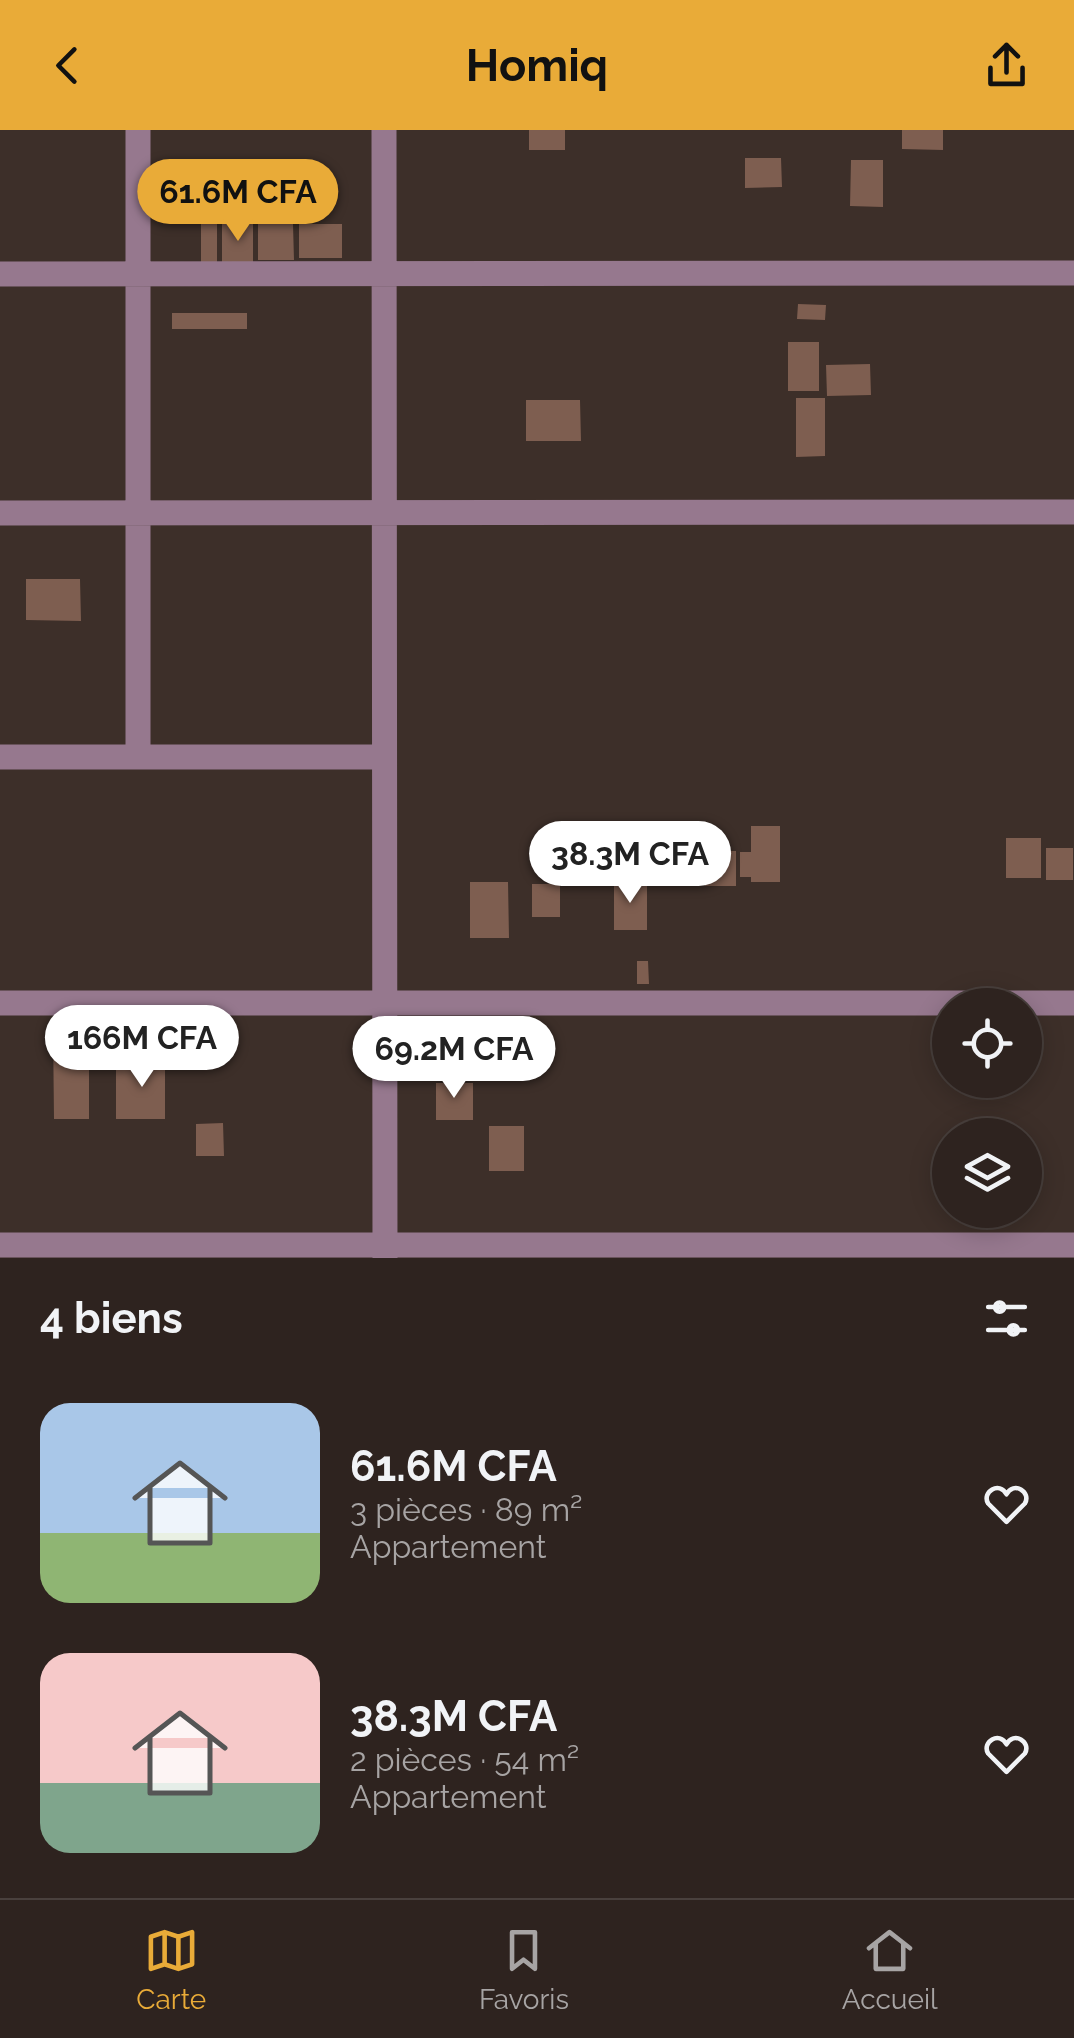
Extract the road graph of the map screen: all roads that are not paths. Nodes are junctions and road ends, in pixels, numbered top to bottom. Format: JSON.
{"nodes":[{"id":1,"x":138,"y":130,"type":"edge"},
{"id":2,"x":384,"y":130,"type":"edge"},
{"id":3,"x":1074,"y":273,"type":"edge"},
{"id":4,"x":0,"y":274,"type":"edge"},
{"id":5,"x":138,"y":274,"type":"junction"},
{"id":6,"x":384,"y":274,"type":"junction"},
{"id":7,"x":1074,"y":512,"type":"edge"},
{"id":8,"x":0,"y":513,"type":"edge"},
{"id":9,"x":138,"y":513,"type":"junction"},
{"id":10,"x":384,"y":513,"type":"junction"},
{"id":11,"x":0,"y":757,"type":"edge"},
{"id":12,"x":138,"y":757,"type":"junction"},
{"id":13,"x":384,"y":757,"type":"junction"},
{"id":14,"x":0,"y":1003,"type":"edge"},
{"id":15,"x":384,"y":1003,"type":"junction"},
{"id":16,"x":1074,"y":1003,"type":"edge"},
{"id":17,"x":1074,"y":1244,"type":"edge"},
{"id":18,"x":0,"y":1245,"type":"edge"},
{"id":19,"x":384,"y":1252,"type":"edge"}],
"edges":[{"from":1,"to":5,"type":"street"},
{"from":2,"to":6,"type":"street"},
{"from":3,"to":6,"type":"street"},
{"from":4,"to":5,"type":"street"},
{"from":5,"to":6,"type":"street"},
{"from":5,"to":9,"type":"street"},
{"from":6,"to":10,"type":"street"},
{"from":7,"to":10,"type":"street"},
{"from":8,"to":9,"type":"street"},
{"from":9,"to":10,"type":"street"},
{"from":9,"to":12,"type":"street"},
{"from":10,"to":13,"type":"street"},
{"from":11,"to":12,"type":"street"},
{"from":12,"to":13,"type":"street"},
{"from":13,"to":15,"type":"street"},
{"from":14,"to":15,"type":"street"},
{"from":15,"to":16,"type":"street"},
{"from":15,"to":19,"type":"street"},
{"from":17,"to":19,"type":"street"},
{"from":18,"to":19,"type":"street"}]}
